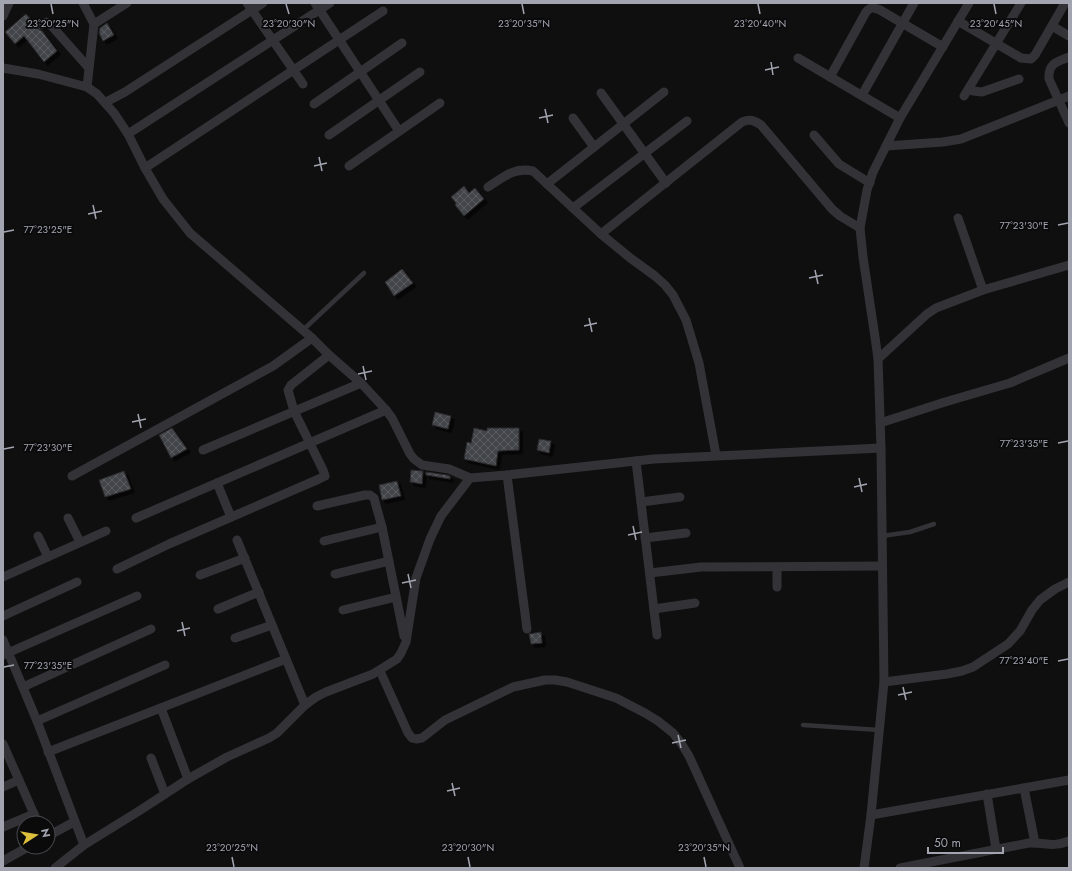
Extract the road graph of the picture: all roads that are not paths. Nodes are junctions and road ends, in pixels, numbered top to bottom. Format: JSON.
{"nodes":[{"id":1,"x":9,"y":3,"type":"edge"},
{"id":2,"x":83,"y":3,"type":"edge"},
{"id":3,"x":127,"y":3,"type":"edge"},
{"id":4,"x":263,"y":3,"type":"edge"},
{"id":5,"x":330,"y":3,"type":"edge"},
{"id":6,"x":914,"y":3,"type":"edge"},
{"id":7,"x":969,"y":3,"type":"edge"},
{"id":8,"x":1021,"y":3,"type":"edge"},
{"id":9,"x":1065,"y":3,"type":"edge"},
{"id":10,"x":317,"y":6,"type":"edge"},
{"id":11,"x":249,"y":7,"type":"edge"},
{"id":12,"x":383,"y":12,"type":"dead end"},
{"id":13,"x":3,"y":16,"type":"edge"},
{"id":14,"x":958,"y":22,"type":"junction"},
{"id":15,"x":903,"y":23,"type":"junction"},
{"id":16,"x":94,"y":24,"type":"junction"},
{"id":17,"x":41,"y":25,"type":"dead end"},
{"id":18,"x":1052,"y":26,"type":"junction"},
{"id":19,"x":1069,"y":36,"type":"edge"},
{"id":20,"x":272,"y":40,"type":"junction"},
{"id":21,"x":340,"y":40,"type":"junction"},
{"id":22,"x":402,"y":43,"type":"dead end"},
{"id":23,"x":997,"y":44,"type":"junction"},
{"id":24,"x":943,"y":47,"type":"junction"},
{"id":25,"x":1069,"y":57,"type":"edge"},
{"id":26,"x":798,"y":58,"type":"dead end"},
{"id":27,"x":88,"y":67,"type":"junction"},
{"id":28,"x":3,"y":68,"type":"edge"},
{"id":29,"x":294,"y":70,"type":"junction"},
{"id":30,"x":360,"y":72,"type":"junction"},
{"id":31,"x":420,"y":72,"type":"dead end"},
{"id":32,"x":830,"y":77,"type":"junction"},
{"id":33,"x":1020,"y":80,"type":"dead end"},
{"id":34,"x":303,"y":84,"type":"dead end"},
{"id":35,"x":87,"y":87,"type":"junction"},
{"id":36,"x":970,"y":87,"type":"junction"},
{"id":37,"x":664,"y":92,"type":"dead end"},
{"id":38,"x":601,"y":93,"type":"dead end"},
{"id":39,"x":862,"y":95,"type":"junction"},
{"id":40,"x":964,"y":96,"type":"dead end"},
{"id":41,"x":1069,"y":96,"type":"edge"},
{"id":42,"x":379,"y":100,"type":"junction"},
{"id":43,"x":1058,"y":100,"type":"junction"},
{"id":44,"x":106,"y":102,"type":"junction"},
{"id":45,"x":440,"y":103,"type":"dead end"},
{"id":46,"x":314,"y":104,"type":"dead end"},
{"id":47,"x":573,"y":118,"type":"dead end"},
{"id":48,"x":900,"y":118,"type":"junction"},
{"id":49,"x":686,"y":121,"type":"dead end"},
{"id":50,"x":1069,"y":122,"type":"edge"},
{"id":51,"x":623,"y":124,"type":"junction"},
{"id":52,"x":399,"y":131,"type":"junction"},
{"id":53,"x":128,"y":134,"type":"junction"},
{"id":54,"x":329,"y":135,"type":"dead end"},
{"id":55,"x":814,"y":136,"type":"dead end"},
{"id":56,"x":886,"y":146,"type":"junction"},
{"id":57,"x":594,"y":147,"type":"junction"},
{"id":58,"x":644,"y":153,"type":"junction"},
{"id":59,"x":349,"y":166,"type":"dead end"},
{"id":60,"x":144,"y":168,"type":"junction"},
{"id":61,"x":666,"y":183,"type":"junction"},
{"id":62,"x":870,"y":183,"type":"junction"},
{"id":63,"x":547,"y":184,"type":"junction"},
{"id":64,"x":488,"y":187,"type":"dead end"},
{"id":65,"x":573,"y":208,"type":"junction"},
{"id":66,"x":958,"y":218,"type":"dead end"},
{"id":67,"x":860,"y":228,"type":"junction"},
{"id":68,"x":601,"y":234,"type":"junction"},
{"id":69,"x":1069,"y":265,"type":"edge"},
{"id":70,"x":364,"y":273,"type":"dead end"},
{"id":71,"x":983,"y":290,"type":"junction"},
{"id":72,"x":303,"y":330,"type":"junction"},
{"id":73,"x":312,"y":338,"type":"junction"},
{"id":74,"x":329,"y":355,"type":"junction"},
{"id":75,"x":878,"y":358,"type":"junction"},
{"id":76,"x":1069,"y":358,"type":"edge"},
{"id":77,"x":360,"y":383,"type":"junction"},
{"id":78,"x":386,"y":410,"type":"junction"},
{"id":79,"x":294,"y":411,"type":"junction"},
{"id":80,"x":880,"y":423,"type":"junction"},
{"id":81,"x":309,"y":443,"type":"junction"},
{"id":82,"x":881,"y":448,"type":"junction"},
{"id":83,"x":203,"y":450,"type":"dead end"},
{"id":84,"x":716,"y":455,"type":"junction"},
{"id":85,"x":636,"y":461,"type":"junction"},
{"id":86,"x":72,"y":476,"type":"dead end"},
{"id":87,"x":506,"y":476,"type":"junction"},
{"id":88,"x":470,"y":478,"type":"junction"},
{"id":89,"x":217,"y":483,"type":"junction"},
{"id":90,"x":680,"y":497,"type":"dead end"},
{"id":91,"x":641,"y":502,"type":"junction"},
{"id":92,"x":317,"y":506,"type":"dead end"},
{"id":93,"x":231,"y":517,"type":"junction"},
{"id":94,"x":68,"y":518,"type":"dead end"},
{"id":95,"x":136,"y":518,"type":"dead end"},
{"id":96,"x":934,"y":524,"type":"dead end"},
{"id":97,"x":382,"y":527,"type":"junction"},
{"id":98,"x":106,"y":531,"type":"dead end"},
{"id":99,"x":686,"y":533,"type":"dead end"},
{"id":100,"x":38,"y":536,"type":"dead end"},
{"id":101,"x":882,"y":536,"type":"junction"},
{"id":102,"x":645,"y":538,"type":"junction"},
{"id":103,"x":238,"y":540,"type":"dead end"},
{"id":104,"x":324,"y":541,"type":"dead end"},
{"id":105,"x":80,"y":542,"type":"junction"},
{"id":106,"x":48,"y":556,"type":"junction"},
{"id":107,"x":245,"y":558,"type":"junction"},
{"id":108,"x":389,"y":561,"type":"junction"},
{"id":109,"x":882,"y":566,"type":"junction"},
{"id":110,"x":777,"y":567,"type":"junction"},
{"id":111,"x":117,"y":569,"type":"dead end"},
{"id":112,"x":650,"y":573,"type":"junction"},
{"id":113,"x":335,"y":574,"type":"dead end"},
{"id":114,"x":200,"y":575,"type":"dead end"},
{"id":115,"x":3,"y":577,"type":"edge"},
{"id":116,"x":77,"y":582,"type":"dead end"},
{"id":117,"x":1068,"y":584,"type":"edge"},
{"id":118,"x":777,"y":587,"type":"dead end"},
{"id":119,"x":259,"y":592,"type":"junction"},
{"id":120,"x":137,"y":596,"type":"dead end"},
{"id":121,"x":396,"y":597,"type":"junction"},
{"id":122,"x":695,"y":603,"type":"dead end"},
{"id":123,"x":218,"y":609,"type":"dead end"},
{"id":124,"x":654,"y":609,"type":"junction"},
{"id":125,"x":344,"y":610,"type":"dead end"},
{"id":126,"x":3,"y":616,"type":"edge"},
{"id":127,"x":272,"y":625,"type":"junction"},
{"id":128,"x":151,"y":629,"type":"dead end"},
{"id":129,"x":527,"y":629,"type":"dead end"},
{"id":130,"x":657,"y":635,"type":"dead end"},
{"id":131,"x":235,"y":638,"type":"dead end"},
{"id":132,"x":3,"y":640,"type":"edge"},
{"id":133,"x":406,"y":642,"type":"junction"},
{"id":134,"x":6,"y":654,"type":"edge"},
{"id":135,"x":286,"y":659,"type":"junction"},
{"id":136,"x":165,"y":665,"type":"dead end"},
{"id":137,"x":380,"y":671,"type":"junction"},
{"id":138,"x":884,"y":682,"type":"junction"},
{"id":139,"x":23,"y":687,"type":"junction"},
{"id":140,"x":305,"y":705,"type":"junction"},
{"id":141,"x":161,"y":708,"type":"junction"},
{"id":142,"x":37,"y":721,"type":"junction"},
{"id":143,"x":803,"y":726,"type":"dead end"},
{"id":144,"x":879,"y":730,"type":"junction"},
{"id":145,"x":4,"y":746,"type":"edge"},
{"id":146,"x":48,"y":752,"type":"junction"},
{"id":147,"x":151,"y":758,"type":"dead end"},
{"id":148,"x":188,"y":779,"type":"junction"},
{"id":149,"x":19,"y":780,"type":"junction"},
{"id":150,"x":1069,"y":780,"type":"edge"},
{"id":151,"x":3,"y":788,"type":"edge"},
{"id":152,"x":1024,"y":788,"type":"junction"},
{"id":153,"x":166,"y":794,"type":"junction"},
{"id":154,"x":987,"y":794,"type":"junction"},
{"id":155,"x":34,"y":814,"type":"joint"},
{"id":156,"x":871,"y":814,"type":"junction"},
{"id":157,"x":74,"y":822,"type":"junction"},
{"id":158,"x":3,"y":827,"type":"edge"},
{"id":159,"x":56,"y":832,"type":"edge"},
{"id":160,"x":1069,"y":841,"type":"edge"},
{"id":161,"x":1035,"y":843,"type":"junction"},
{"id":162,"x":84,"y":845,"type":"junction"},
{"id":163,"x":996,"y":849,"type":"junction"},
{"id":164,"x":16,"y":854,"type":"edge"},
{"id":165,"x":3,"y":861,"type":"edge"},
{"id":166,"x":54,"y":868,"type":"edge"},
{"id":167,"x":740,"y":868,"type":"edge"},
{"id":168,"x":864,"y":868,"type":"edge"},
{"id":169,"x":900,"y":868,"type":"edge"}],
"edges":[{"from":1,"to":13,"type":"street"},
{"from":2,"to":16,"type":"street"},
{"from":3,"to":16,"type":"street"},
{"from":4,"to":11,"type":"street"},
{"from":5,"to":10,"type":"street"},
{"from":6,"to":15,"type":"street"},
{"from":7,"to":14,"type":"street"},
{"from":8,"to":23,"type":"street"},
{"from":9,"to":18,"type":"street"},
{"from":10,"to":20,"type":"street"},
{"from":10,"to":21,"type":"street"},
{"from":11,"to":20,"type":"street"},
{"from":11,"to":44,"type":"street"},
{"from":12,"to":21,"type":"street"},
{"from":14,"to":23,"type":"street"},
{"from":14,"to":24,"type":"street"},
{"from":15,"to":24,"type":"street"},
{"from":15,"to":32,"type":"street"},
{"from":15,"to":39,"type":"street"},
{"from":16,"to":27,"type":"street"},
{"from":17,"to":27,"type":"street"},
{"from":18,"to":19,"type":"street"},
{"from":18,"to":23,"type":"street"},
{"from":20,"to":29,"type":"street"},
{"from":20,"to":53,"type":"street"},
{"from":21,"to":29,"type":"street"},
{"from":21,"to":30,"type":"street"},
{"from":22,"to":30,"type":"street"},
{"from":23,"to":36,"type":"street"},
{"from":24,"to":48,"type":"street"},
{"from":25,"to":43,"type":"street"},
{"from":26,"to":32,"type":"street"},
{"from":27,"to":35,"type":"street"},
{"from":28,"to":35,"type":"street"},
{"from":29,"to":34,"type":"street"},
{"from":29,"to":60,"type":"street"},
{"from":30,"to":42,"type":"street"},
{"from":30,"to":46,"type":"street"},
{"from":31,"to":42,"type":"street"},
{"from":32,"to":39,"type":"street"},
{"from":33,"to":36,"type":"street"},
{"from":35,"to":44,"type":"street"},
{"from":36,"to":40,"type":"street"},
{"from":37,"to":51,"type":"street"},
{"from":38,"to":51,"type":"street"},
{"from":39,"to":48,"type":"street"},
{"from":41,"to":43,"type":"street"},
{"from":42,"to":52,"type":"street"},
{"from":42,"to":54,"type":"street"},
{"from":43,"to":50,"type":"street"},
{"from":43,"to":56,"type":"street"},
{"from":44,"to":53,"type":"street"},
{"from":45,"to":52,"type":"street"},
{"from":47,"to":57,"type":"street"},
{"from":48,"to":56,"type":"street"},
{"from":49,"to":58,"type":"street"},
{"from":51,"to":57,"type":"street"},
{"from":51,"to":58,"type":"street"},
{"from":52,"to":59,"type":"street"},
{"from":53,"to":60,"type":"street"},
{"from":55,"to":62,"type":"street"},
{"from":56,"to":62,"type":"street"},
{"from":57,"to":63,"type":"street"},
{"from":58,"to":61,"type":"street"},
{"from":58,"to":65,"type":"street"},
{"from":60,"to":72,"type":"street"},
{"from":61,"to":67,"type":"street"},
{"from":61,"to":68,"type":"street"},
{"from":62,"to":67,"type":"street"},
{"from":63,"to":64,"type":"street"},
{"from":63,"to":65,"type":"street"},
{"from":65,"to":68,"type":"street"},
{"from":66,"to":71,"type":"street"},
{"from":67,"to":75,"type":"street"},
{"from":68,"to":84,"type":"street"},
{"from":69,"to":71,"type":"street"},
{"from":70,"to":72,"type":"lane"},
{"from":71,"to":75,"type":"street"},
{"from":72,"to":73,"type":"street"},
{"from":73,"to":74,"type":"street"},
{"from":73,"to":86,"type":"street"},
{"from":74,"to":77,"type":"street"},
{"from":74,"to":79,"type":"street"},
{"from":75,"to":80,"type":"street"},
{"from":76,"to":80,"type":"street"},
{"from":77,"to":78,"type":"street"},
{"from":77,"to":79,"type":"street"},
{"from":78,"to":81,"type":"street"},
{"from":78,"to":88,"type":"street"},
{"from":79,"to":81,"type":"street"},
{"from":79,"to":83,"type":"street"},
{"from":80,"to":82,"type":"street"},
{"from":81,"to":89,"type":"street"},
{"from":81,"to":93,"type":"street"},
{"from":82,"to":84,"type":"street"},
{"from":82,"to":101,"type":"street"},
{"from":84,"to":85,"type":"street"},
{"from":85,"to":87,"type":"street"},
{"from":85,"to":91,"type":"street"},
{"from":87,"to":88,"type":"street"},
{"from":87,"to":129,"type":"street"},
{"from":88,"to":133,"type":"street"},
{"from":89,"to":93,"type":"street"},
{"from":89,"to":95,"type":"street"},
{"from":90,"to":91,"type":"street"},
{"from":91,"to":102,"type":"street"},
{"from":92,"to":97,"type":"street"},
{"from":93,"to":111,"type":"street"},
{"from":94,"to":105,"type":"street"},
{"from":96,"to":101,"type":"lane"},
{"from":97,"to":104,"type":"street"},
{"from":97,"to":108,"type":"street"},
{"from":98,"to":105,"type":"street"},
{"from":99,"to":102,"type":"street"},
{"from":100,"to":106,"type":"street"},
{"from":101,"to":109,"type":"street"},
{"from":102,"to":112,"type":"street"},
{"from":103,"to":107,"type":"street"},
{"from":105,"to":106,"type":"street"},
{"from":106,"to":115,"type":"street"},
{"from":107,"to":114,"type":"street"},
{"from":107,"to":119,"type":"street"},
{"from":108,"to":113,"type":"street"},
{"from":108,"to":121,"type":"street"},
{"from":109,"to":110,"type":"street"},
{"from":109,"to":138,"type":"street"},
{"from":110,"to":112,"type":"street"},
{"from":110,"to":118,"type":"street"},
{"from":112,"to":124,"type":"street"},
{"from":116,"to":126,"type":"street"},
{"from":117,"to":138,"type":"street"},
{"from":119,"to":123,"type":"street"},
{"from":119,"to":127,"type":"street"},
{"from":120,"to":134,"type":"street"},
{"from":121,"to":125,"type":"street"},
{"from":121,"to":133,"type":"street"},
{"from":122,"to":124,"type":"street"},
{"from":124,"to":130,"type":"street"},
{"from":127,"to":131,"type":"street"},
{"from":127,"to":135,"type":"street"},
{"from":128,"to":139,"type":"street"},
{"from":132,"to":134,"type":"street"},
{"from":133,"to":137,"type":"street"},
{"from":134,"to":139,"type":"street"},
{"from":135,"to":140,"type":"street"},
{"from":135,"to":141,"type":"street"},
{"from":136,"to":142,"type":"street"},
{"from":137,"to":140,"type":"street"},
{"from":137,"to":167,"type":"street"},
{"from":138,"to":144,"type":"street"},
{"from":139,"to":142,"type":"street"},
{"from":140,"to":148,"type":"street"},
{"from":141,"to":146,"type":"street"},
{"from":141,"to":148,"type":"street"},
{"from":142,"to":146,"type":"street"},
{"from":143,"to":144,"type":"lane"},
{"from":144,"to":156,"type":"street"},
{"from":145,"to":149,"type":"street"},
{"from":146,"to":157,"type":"street"},
{"from":147,"to":153,"type":"street"},
{"from":148,"to":153,"type":"street"},
{"from":149,"to":151,"type":"street"},
{"from":149,"to":155,"type":"street"},
{"from":150,"to":152,"type":"street"},
{"from":152,"to":154,"type":"street"},
{"from":152,"to":161,"type":"street"},
{"from":153,"to":162,"type":"street"},
{"from":154,"to":156,"type":"street"},
{"from":154,"to":163,"type":"street"},
{"from":155,"to":158,"type":"street"},
{"from":156,"to":168,"type":"street"},
{"from":157,"to":159,"type":"street"},
{"from":157,"to":162,"type":"street"},
{"from":160,"to":161,"type":"street"},
{"from":161,"to":163,"type":"street"},
{"from":162,"to":166,"type":"street"},
{"from":163,"to":169,"type":"street"},
{"from":164,"to":165,"type":"street"}]}
